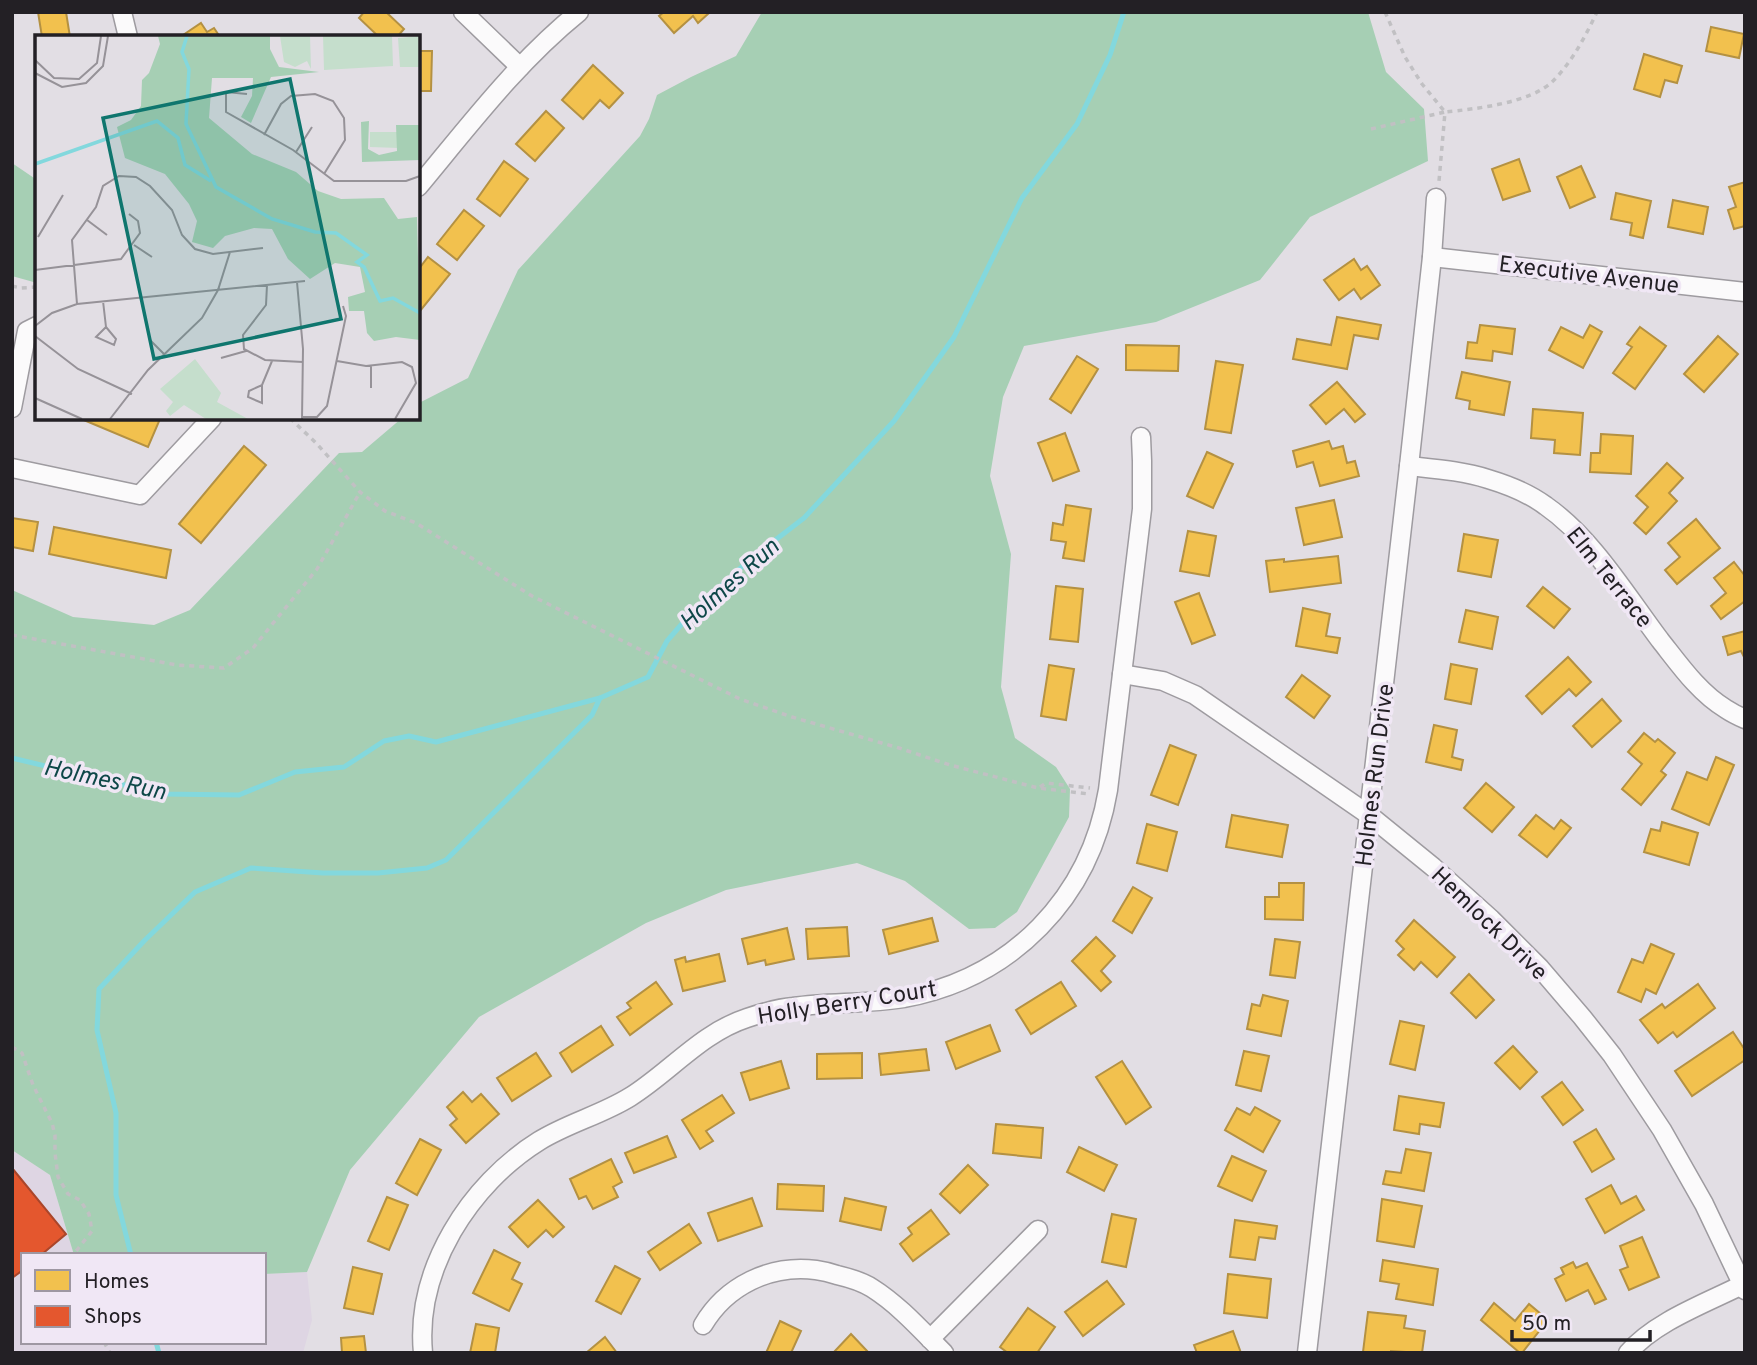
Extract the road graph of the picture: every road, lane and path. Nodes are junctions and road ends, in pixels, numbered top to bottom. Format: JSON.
{"nodes":[{"id":1,"x":122,"y":12,"type":"edge"},
{"id":2,"x":463,"y":12,"type":"edge"},
{"id":3,"x":579,"y":12,"type":"edge"},
{"id":4,"x":1385,"y":12,"type":"edge"},
{"id":5,"x":1597,"y":12,"type":"edge"},
{"id":6,"x":128,"y":35,"type":"edge"},
{"id":7,"x":520,"y":67,"type":"junction"},
{"id":8,"x":1445,"y":112,"type":"junction"},
{"id":9,"x":1371,"y":129,"type":"dead end"},
{"id":10,"x":420,"y":185,"type":"edge"},
{"id":11,"x":1436,"y":198,"type":"joint"},
{"id":12,"x":1433,"y":257,"type":"junction"},
{"id":13,"x":12,"y":286,"type":"edge"},
{"id":14,"x":35,"y":287,"type":"edge"},
{"id":15,"x":1745,"y":292,"type":"edge"},
{"id":16,"x":35,"y":327,"type":"edge"},
{"id":17,"x":12,"y":408,"type":"edge"},
{"id":18,"x":210,"y":420,"type":"edge"},
{"id":19,"x":292,"y":420,"type":"edge"},
{"id":20,"x":1141,"y":437,"type":"dead end"},
{"id":21,"x":1409,"y":466,"type":"junction"},
{"id":22,"x":12,"y":468,"type":"edge"},
{"id":23,"x":360,"y":492,"type":"junction"},
{"id":24,"x":12,"y":635,"type":"edge"},
{"id":25,"x":1122,"y":674,"type":"junction"},
{"id":26,"x":1745,"y":719,"type":"edge"},
{"id":27,"x":1038,"y":788,"type":"junction"},
{"id":28,"x":1108,"y":790,"type":"junction"},
{"id":29,"x":1077,"y":792,"type":"dead end"},
{"id":30,"x":1369,"y":815,"type":"junction"},
{"id":31,"x":12,"y":1047,"type":"edge"},
{"id":32,"x":1038,"y":1230,"type":"dead end"},
{"id":33,"x":75,"y":1253,"type":"edge"},
{"id":34,"x":1744,"y":1287,"type":"edge"},
{"id":35,"x":703,"y":1325,"type":"dead end"},
{"id":36,"x":930,"y":1339,"type":"junction"},
{"id":37,"x":423,"y":1353,"type":"edge"},
{"id":38,"x":944,"y":1353,"type":"edge"},
{"id":39,"x":1307,"y":1353,"type":"edge"},
{"id":40,"x":1628,"y":1353,"type":"edge"}],
"edges":[{"from":1,"to":6,"type":"street"},
{"from":2,"to":7,"type":"street"},
{"from":3,"to":7,"type":"street"},
{"from":4,"to":8,"type":"path"},
{"from":5,"to":8,"type":"path"},
{"from":7,"to":10,"type":"street"},
{"from":8,"to":9,"type":"path"},
{"from":8,"to":11,"type":"path"},
{"from":11,"to":12,"type":"street","name":"Holmes Run Drive"},
{"from":12,"to":15,"type":"street","name":"Executive Avenue"},
{"from":12,"to":21,"type":"street","name":"Holmes Run Drive"},
{"from":13,"to":14,"type":"path"},
{"from":16,"to":17,"type":"street"},
{"from":18,"to":22,"type":"street"},
{"from":19,"to":23,"type":"path"},
{"from":20,"to":25,"type":"street","name":"Holly Berry Court"},
{"from":21,"to":26,"type":"street","name":"Elm Terrace"},
{"from":21,"to":30,"type":"street","name":"Holmes Run Drive"},
{"from":23,"to":24,"type":"path"},
{"from":23,"to":27,"type":"path"},
{"from":25,"to":28,"type":"street","name":"Holly Berry Court"},
{"from":25,"to":30,"type":"street","name":"Hemlock Drive"},
{"from":27,"to":28,"type":"path"},
{"from":27,"to":29,"type":"path"},
{"from":28,"to":37,"type":"street","name":"Holly Berry Court"},
{"from":30,"to":34,"type":"street","name":"Hemlock Drive"},
{"from":30,"to":39,"type":"street","name":"Holmes Run Drive"},
{"from":31,"to":33,"type":"path"},
{"from":32,"to":36,"type":"street"},
{"from":34,"to":40,"type":"street"},
{"from":35,"to":36,"type":"street"},
{"from":36,"to":38,"type":"street"}]}
